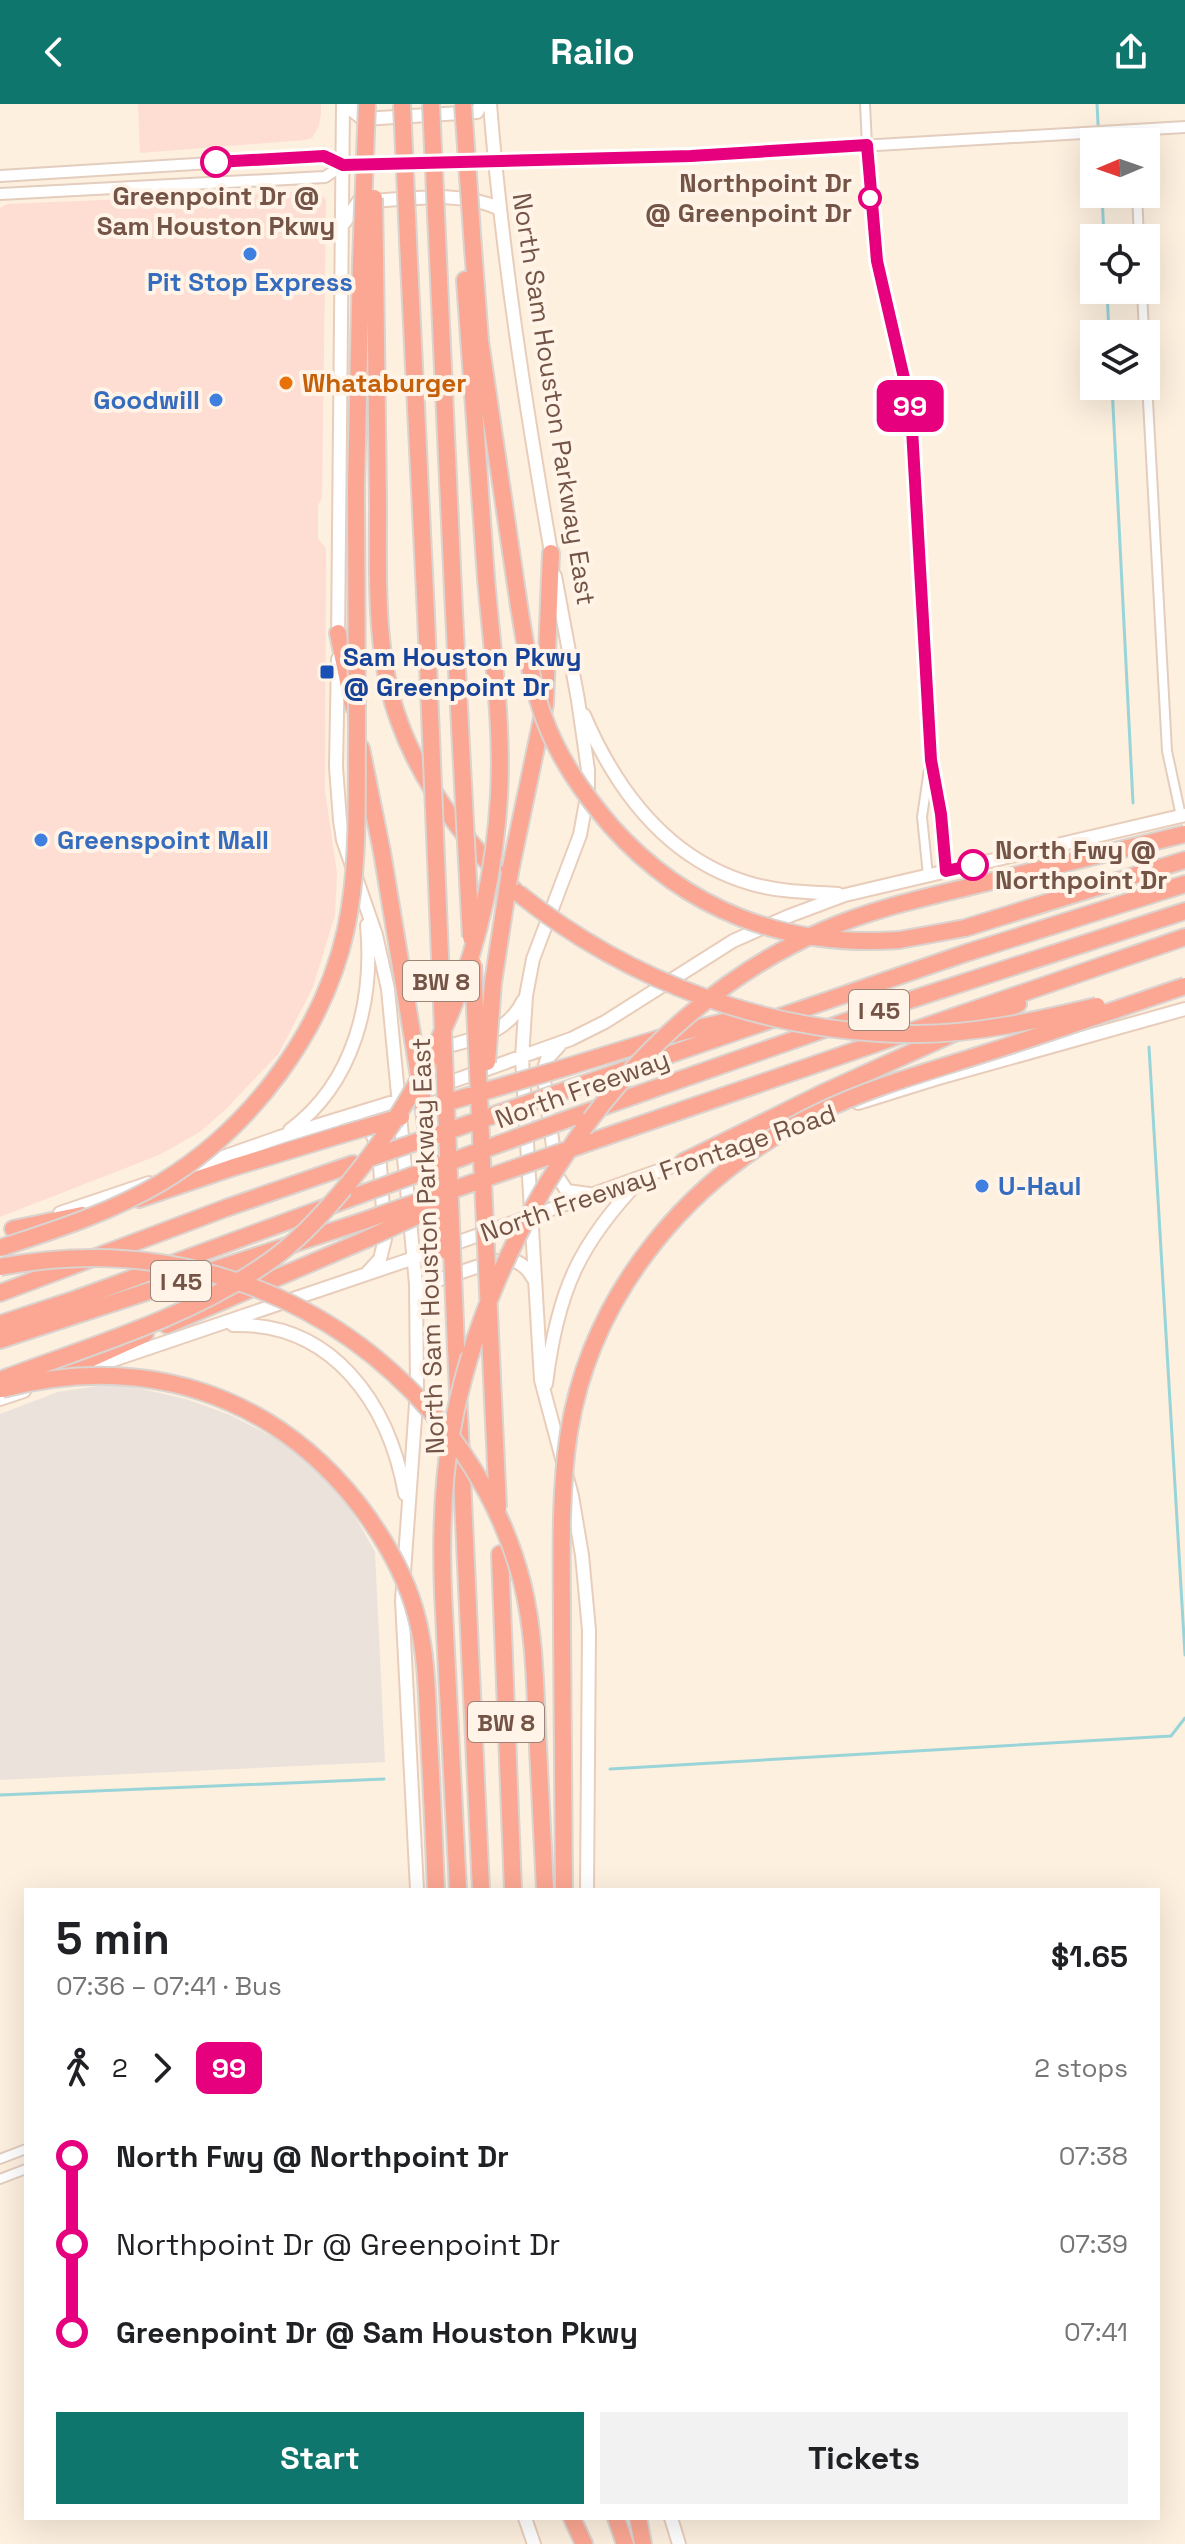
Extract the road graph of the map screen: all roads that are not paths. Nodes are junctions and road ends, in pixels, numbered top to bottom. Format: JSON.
{"nodes":[{"id":1,"x":343,"y":104,"type":"edge"},
{"id":2,"x":350,"y":104,"type":"edge"},
{"id":3,"x":370,"y":104,"type":"edge"},
{"id":4,"x":402,"y":104,"type":"edge"},
{"id":5,"x":431,"y":104,"type":"edge"},
{"id":6,"x":460,"y":104,"type":"edge"},
{"id":7,"x":481,"y":104,"type":"edge"},
{"id":8,"x":490,"y":104,"type":"edge"},
{"id":9,"x":865,"y":104,"type":"edge"},
{"id":10,"x":1185,"y":127,"type":"edge"},
{"id":11,"x":1160,"y":128,"type":"edge"},
{"id":12,"x":1080,"y":132,"type":"edge"},
{"id":13,"x":867,"y":145,"type":"junction"},
{"id":14,"x":494,"y":161,"type":"junction"},
{"id":15,"x":343,"y":165,"type":"junction"},
{"id":16,"x":158,"y":166,"type":"junction"},
{"id":17,"x":0,"y":176,"type":"edge"},
{"id":18,"x":172,"y":185,"type":"junction"},
{"id":19,"x":0,"y":194,"type":"edge"},
{"id":20,"x":500,"y":209,"type":"junction"},
{"id":21,"x":343,"y":225,"type":"junction"},
{"id":22,"x":468,"y":248,"type":"junction"},
{"id":23,"x":368,"y":261,"type":"junction"},
{"id":24,"x":1148,"y":400,"type":"edge"},
{"id":25,"x":551,"y":553,"type":"junction"},
{"id":26,"x":338,"y":633,"type":"junction"},
{"id":27,"x":578,"y":700,"type":"junction"},
{"id":28,"x":931,"y":760,"type":"junction"},
{"id":29,"x":1183,"y":816,"type":"edge"},
{"id":30,"x":1185,"y":834,"type":"edge"},
{"id":31,"x":1185,"y":860,"type":"edge"},
{"id":32,"x":946,"y":871,"type":"junction"},
{"id":33,"x":928,"y":875,"type":"junction"},
{"id":34,"x":1185,"y":884,"type":"edge"},
{"id":35,"x":845,"y":895,"type":"junction"},
{"id":36,"x":365,"y":902,"type":"junction"},
{"id":37,"x":1185,"y":911,"type":"edge"},
{"id":38,"x":1185,"y":937,"type":"edge"},
{"id":39,"x":1107,"y":963,"type":"junction"},
{"id":40,"x":1185,"y":985,"type":"edge"},
{"id":41,"x":861,"y":989,"type":"junction"},
{"id":42,"x":526,"y":996,"type":"junction"},
{"id":43,"x":1185,"y":1009,"type":"edge"},
{"id":44,"x":393,"y":1039,"type":"junction"},
{"id":45,"x":571,"y":1039,"type":"junction"},
{"id":46,"x":522,"y":1058,"type":"junction"},
{"id":47,"x":400,"y":1100,"type":"junction"},
{"id":48,"x":339,"y":1126,"type":"junction"},
{"id":49,"x":280,"y":1137,"type":"junction"},
{"id":50,"x":683,"y":1162,"type":"junction"},
{"id":51,"x":516,"y":1169,"type":"junction"},
{"id":52,"x":482,"y":1171,"type":"junction"},
{"id":53,"x":645,"y":1175,"type":"junction"},
{"id":54,"x":596,"y":1193,"type":"junction"},
{"id":55,"x":530,"y":1217,"type":"junction"},
{"id":56,"x":7,"y":1231,"type":"edge"},
{"id":57,"x":0,"y":1248,"type":"edge"},
{"id":58,"x":414,"y":1258,"type":"junction"},
{"id":59,"x":0,"y":1267,"type":"edge"},
{"id":60,"x":365,"y":1274,"type":"junction"},
{"id":61,"x":533,"y":1278,"type":"junction"},
{"id":62,"x":0,"y":1293,"type":"edge"},
{"id":63,"x":418,"y":1311,"type":"junction"},
{"id":64,"x":0,"y":1324,"type":"edge"},
{"id":65,"x":214,"y":1327,"type":"junction"},
{"id":66,"x":0,"y":1340,"type":"edge"},
{"id":67,"x":456,"y":1347,"type":"junction"},
{"id":68,"x":1,"y":1391,"type":"edge"},
{"id":69,"x":545,"y":1404,"type":"junction"},
{"id":70,"x":408,"y":1511,"type":"junction"},
{"id":71,"x":417,"y":1888,"type":"edge"},
{"id":72,"x":436,"y":1888,"type":"edge"},
{"id":73,"x":458,"y":1888,"type":"edge"},
{"id":74,"x":481,"y":1888,"type":"edge"},
{"id":75,"x":513,"y":1888,"type":"edge"},
{"id":76,"x":545,"y":1888,"type":"edge"},
{"id":77,"x":564,"y":1888,"type":"edge"},
{"id":78,"x":587,"y":1888,"type":"edge"},
{"id":79,"x":24,"y":2150,"type":"edge"},
{"id":80,"x":0,"y":2159,"type":"edge"},
{"id":81,"x":24,"y":2170,"type":"edge"},
{"id":82,"x":0,"y":2179,"type":"edge"},
{"id":83,"x":526,"y":2520,"type":"edge"},
{"id":84,"x":573,"y":2520,"type":"edge"},
{"id":85,"x":580,"y":2520,"type":"edge"},
{"id":86,"x":617,"y":2520,"type":"edge"},
{"id":87,"x":638,"y":2520,"type":"edge"},
{"id":88,"x":672,"y":2520,"type":"edge"},
{"id":89,"x":534,"y":2544,"type":"edge"},
{"id":90,"x":586,"y":2544,"type":"edge"},
{"id":91,"x":625,"y":2544,"type":"edge"},
{"id":92,"x":643,"y":2544,"type":"edge"},
{"id":93,"x":679,"y":2544,"type":"edge"}],
"edges":[{"from":1,"to":15,"type":"main road","name":"North Sam Houston Parkway East"},
{"from":2,"to":7,"type":"main road"},
{"from":3,"to":23,"type":"highway","bridge":true},
{"from":4,"to":67,"type":"highway","name":"North Sam Houston Parkway East","number":"BW 8","bridge":true},
{"from":5,"to":52,"type":"highway","number":"BW 8","bridge":true},
{"from":6,"to":22,"type":"highway","bridge":true},
{"from":8,"to":14,"type":"main road","name":"North Sam Houston Parkway East"},
{"from":9,"to":13,"type":"street"},
{"from":10,"to":11,"type":"street"},
{"from":12,"to":13,"type":"street"},
{"from":13,"to":14,"type":"street"},
{"from":13,"to":28,"type":"street"},
{"from":14,"to":15,"type":"street"},
{"from":14,"to":20,"type":"main road","name":"North Sam Houston Parkway East"},
{"from":15,"to":16,"type":"street"},
{"from":15,"to":18,"type":"street"},
{"from":15,"to":21,"type":"main road","name":"North Sam Houston Parkway East"},
{"from":16,"to":17,"type":"street"},
{"from":16,"to":18,"type":"street"},
{"from":18,"to":19,"type":"street"},
{"from":20,"to":21,"type":"main road"},
{"from":20,"to":25,"type":"main road","name":"North Sam Houston Parkway East"},
{"from":21,"to":26,"type":"main road","name":"North Sam Houston Parkway East"},
{"from":22,"to":31,"type":"highway","bridge":true},
{"from":22,"to":68,"type":"highway","bridge":true},
{"from":23,"to":40,"type":"highway","bridge":true},
{"from":23,"to":57,"type":"highway","bridge":true},
{"from":24,"to":29,"type":"street"},
{"from":25,"to":27,"type":"main road","name":"North Sam Houston Parkway East"},
{"from":25,"to":52,"type":"highway","bridge":true},
{"from":26,"to":36,"type":"main road","name":"North Sam Houston Parkway East"},
{"from":26,"to":67,"type":"highway","bridge":true},
{"from":27,"to":35,"type":"main road"},
{"from":27,"to":42,"type":"main road","name":"North Sam Houston Parkway East"},
{"from":28,"to":32,"type":"street"},
{"from":28,"to":33,"type":"street"},
{"from":29,"to":32,"type":"main road"},
{"from":30,"to":73,"type":"highway","bridge":true},
{"from":32,"to":33,"type":"main road"},
{"from":33,"to":35,"type":"main road"},
{"from":34,"to":41,"type":"highway","name":"North Freeway","number":"I 45"},
{"from":35,"to":45,"type":"main road"},
{"from":36,"to":44,"type":"main road","name":"North Sam Houston Parkway East"},
{"from":36,"to":49,"type":"main road"},
{"from":37,"to":64,"type":"highway","name":"North Freeway","number":"I 45","bridge":true},
{"from":38,"to":39,"type":"highway","name":"North Freeway","number":"I 45"},
{"from":39,"to":50,"type":"highway"},
{"from":39,"to":51,"type":"highway","name":"North Freeway","number":"I 45","bridge":true},
{"from":40,"to":77,"type":"highway","bridge":true},
{"from":41,"to":48,"type":"highway","bridge":true},
{"from":41,"to":62,"type":"highway","name":"North Freeway","number":"I 45","bridge":true},
{"from":42,"to":44,"type":"main road"},
{"from":42,"to":46,"type":"main road","name":"North Sam Houston Parkway East"},
{"from":43,"to":50,"type":"main road","name":"North Freeway Frontage Road"},
{"from":44,"to":47,"type":"main road","name":"North Sam Houston Parkway East"},
{"from":45,"to":46,"type":"main road"},
{"from":45,"to":54,"type":"main road"},
{"from":46,"to":47,"type":"main road"},
{"from":46,"to":55,"type":"main road","name":"North Sam Houston Parkway East"},
{"from":47,"to":48,"type":"main road"},
{"from":47,"to":58,"type":"main road","name":"North Sam Houston Parkway East"},
{"from":48,"to":49,"type":"main road"},
{"from":48,"to":56,"type":"highway"},
{"from":48,"to":60,"type":"main road"},
{"from":49,"to":56,"type":"main road"},
{"from":50,"to":53,"type":"main road","name":"North Freeway Frontage Road"},
{"from":51,"to":66,"type":"highway","name":"North Freeway","number":"I 45","bridge":true},
{"from":51,"to":68,"type":"highway","bridge":true},
{"from":52,"to":75,"type":"highway","number":"BW 8","bridge":true},
{"from":53,"to":54,"type":"main road","name":"North Freeway Frontage Road"},
{"from":53,"to":69,"type":"main road"},
{"from":54,"to":55,"type":"main road","name":"North Freeway Frontage Road"},
{"from":55,"to":58,"type":"main road","name":"North Freeway Frontage Road"},
{"from":55,"to":61,"type":"main road","name":"North Sam Houston Parkway East"},
{"from":58,"to":60,"type":"main road","name":"North Freeway Frontage Road"},
{"from":58,"to":63,"type":"main road","name":"North Sam Houston Parkway East"},
{"from":59,"to":76,"type":"highway","bridge":true},
{"from":60,"to":65,"type":"main road","name":"North Freeway Frontage Road"},
{"from":61,"to":63,"type":"main road"},
{"from":61,"to":69,"type":"main road","name":"North Sam Houston Parkway East"},
{"from":63,"to":70,"type":"main road","name":"North Sam Houston Parkway East"},
{"from":65,"to":68,"type":"main road","name":"North Freeway Frontage Road"},
{"from":65,"to":70,"type":"main road"},
{"from":67,"to":74,"type":"highway","name":"North Sam Houston Parkway East","number":"BW 8","bridge":true},
{"from":68,"to":72,"type":"highway","bridge":true},
{"from":69,"to":78,"type":"main road","name":"North Sam Houston Parkway East"},
{"from":70,"to":71,"type":"main road"},
{"from":79,"to":80,"type":"street"},
{"from":81,"to":82,"type":"street"},
{"from":83,"to":89,"type":"main road"},
{"from":84,"to":90,"type":"highway"},
{"from":85,"to":90,"type":"highway"},
{"from":86,"to":91,"type":"highway"},
{"from":87,"to":92,"type":"highway"},
{"from":88,"to":93,"type":"main road"}]}
